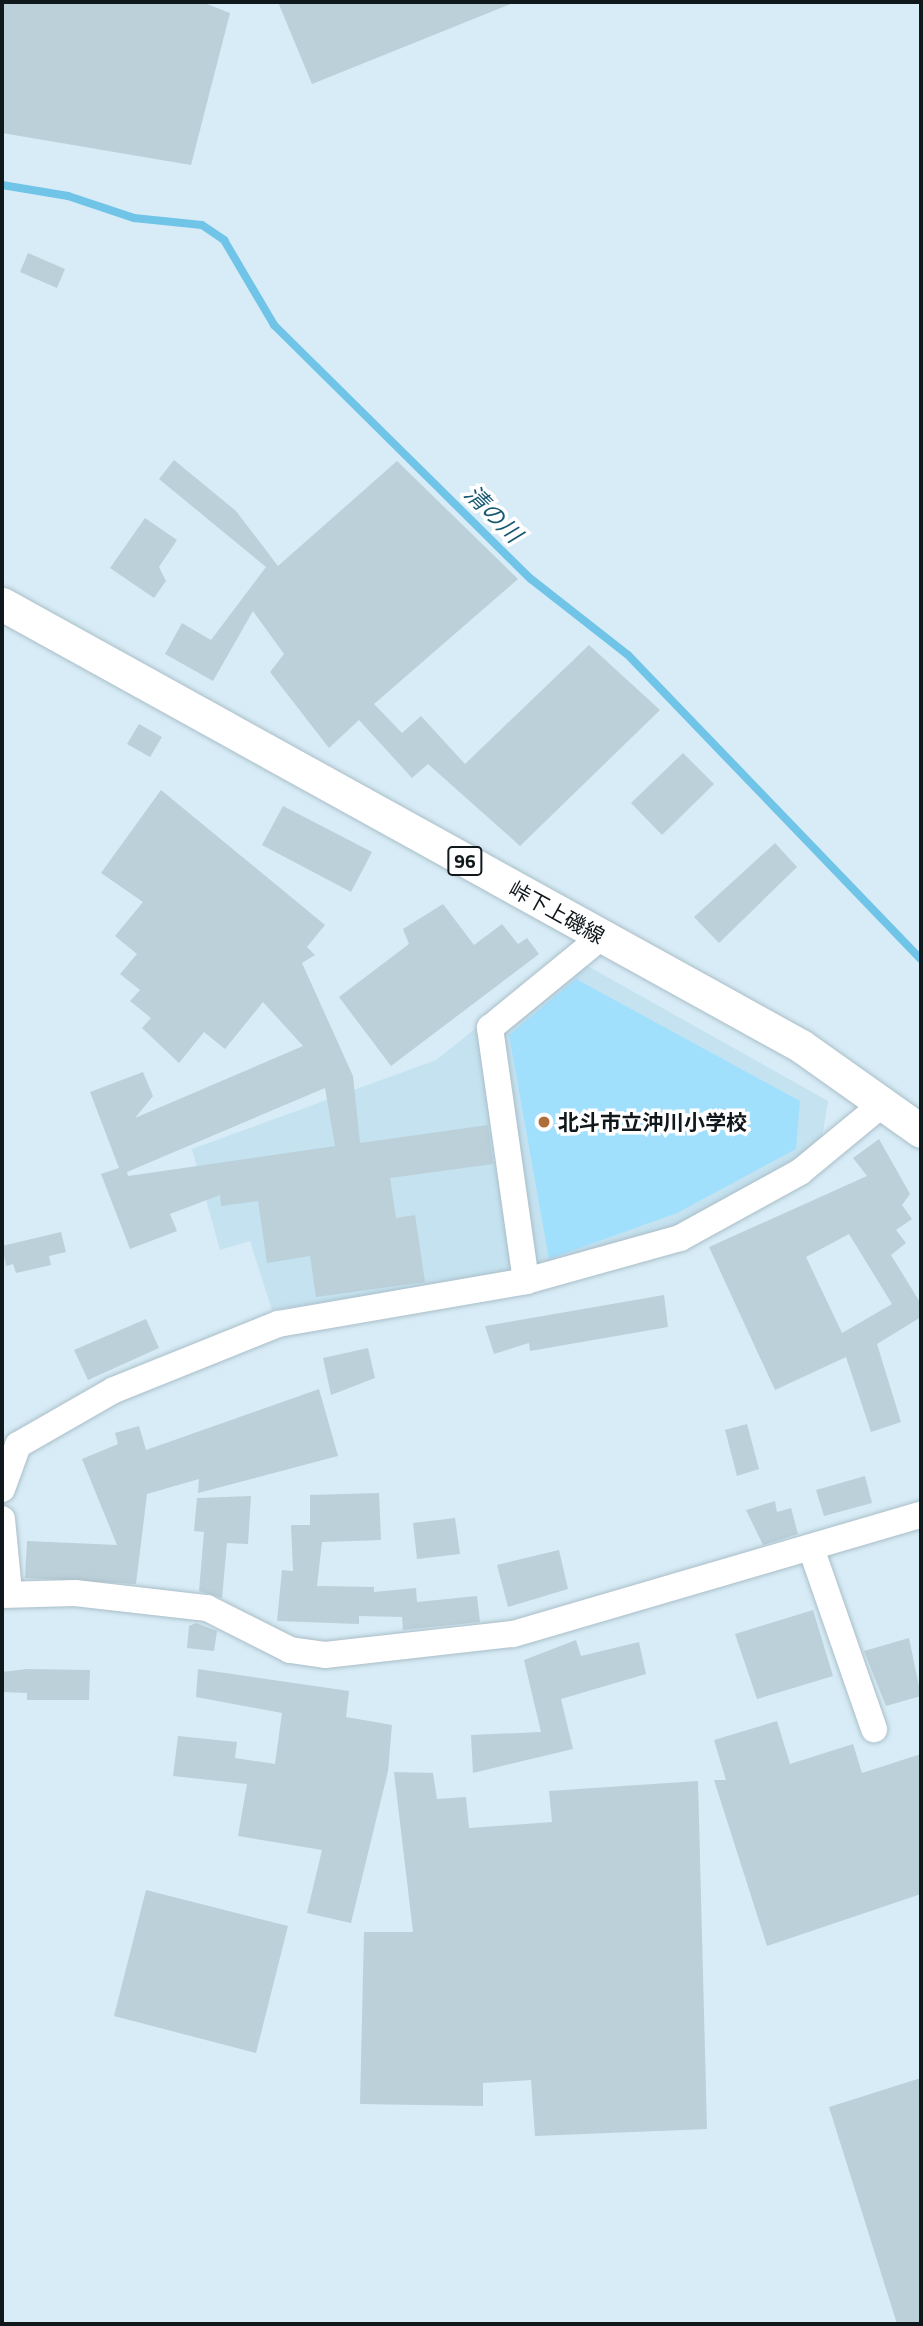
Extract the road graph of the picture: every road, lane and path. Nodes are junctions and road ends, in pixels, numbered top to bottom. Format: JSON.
{"nodes":[{"id":1,"x":2,"y":604,"type":"edge"},
{"id":2,"x":601,"y":937,"type":"junction"},
{"id":3,"x":885,"y":1102,"type":"junction"},
{"id":4,"x":921,"y":1131,"type":"edge"},
{"id":5,"x":526,"y":1281,"type":"junction"},
{"id":6,"x":2,"y":1489,"type":"edge"},
{"id":7,"x":921,"y":1515,"type":"edge"},
{"id":8,"x":2,"y":1518,"type":"edge"},
{"id":9,"x":811,"y":1548,"type":"junction"},
{"id":10,"x":6,"y":1593,"type":"edge"},
{"id":11,"x":874,"y":1729,"type":"dead end"}],
"edges":[{"from":1,"to":2,"type":"main road","name":"峠下上磯線","number":"96"},
{"from":2,"to":3,"type":"main road","name":"峠下上磯線","number":"96"},
{"from":2,"to":5,"type":"street"},
{"from":3,"to":4,"type":"main road","name":"峠下上磯線","number":"96"},
{"from":3,"to":5,"type":"street"},
{"from":5,"to":6,"type":"street"},
{"from":7,"to":9,"type":"street"},
{"from":8,"to":10,"type":"street"},
{"from":9,"to":10,"type":"street"},
{"from":9,"to":11,"type":"street"}]}
